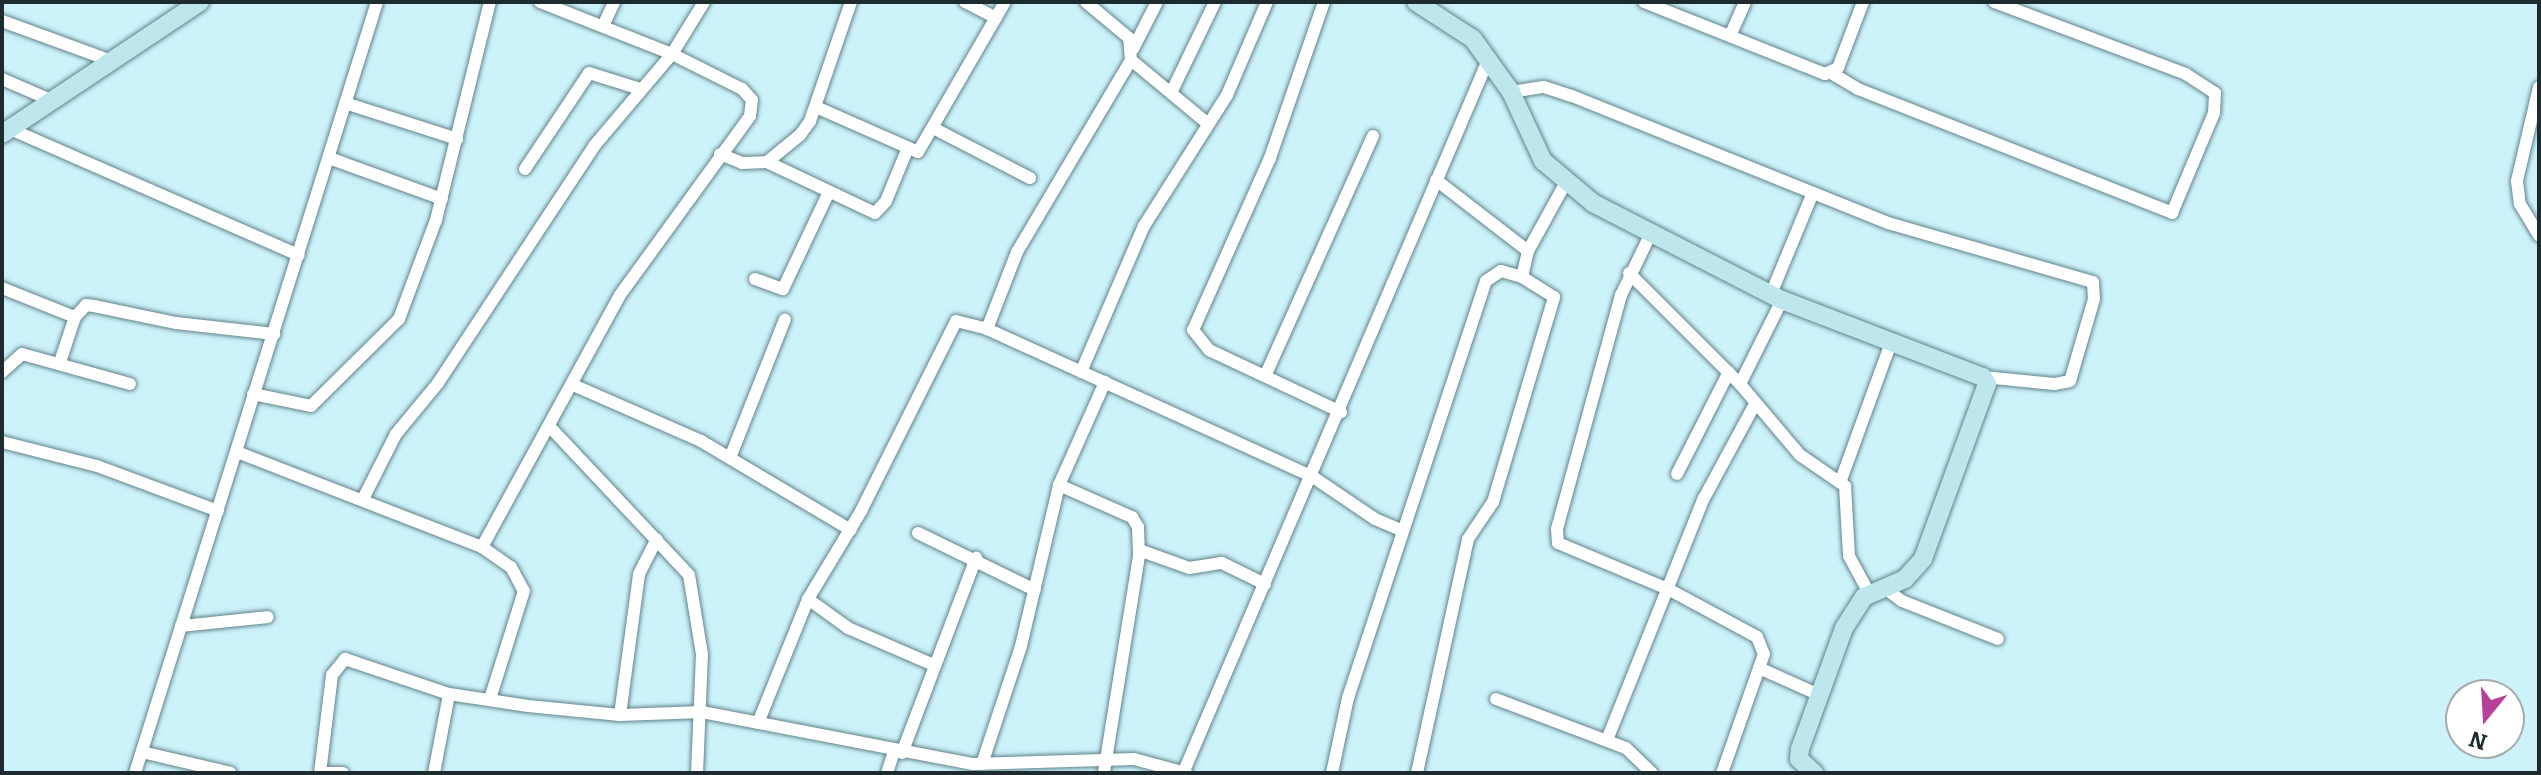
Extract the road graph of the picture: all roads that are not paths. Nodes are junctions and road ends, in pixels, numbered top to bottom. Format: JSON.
{"nodes":[{"id":1,"x":200,"y":2,"type":"edge"},
{"id":2,"x":377,"y":2,"type":"edge"},
{"id":3,"x":490,"y":2,"type":"edge"},
{"id":4,"x":542,"y":2,"type":"edge"},
{"id":5,"x":614,"y":2,"type":"edge"},
{"id":6,"x":704,"y":2,"type":"edge"},
{"id":7,"x":851,"y":2,"type":"edge"},
{"id":8,"x":965,"y":2,"type":"edge"},
{"id":9,"x":1005,"y":2,"type":"edge"},
{"id":10,"x":1086,"y":2,"type":"edge"},
{"id":11,"x":1157,"y":2,"type":"edge"},
{"id":12,"x":1215,"y":2,"type":"edge"},
{"id":13,"x":1267,"y":2,"type":"edge"},
{"id":14,"x":1324,"y":2,"type":"edge"},
{"id":15,"x":1416,"y":2,"type":"edge"},
{"id":16,"x":1644,"y":2,"type":"edge"},
{"id":17,"x":1745,"y":2,"type":"edge"},
{"id":18,"x":1863,"y":2,"type":"edge"},
{"id":19,"x":1994,"y":2,"type":"edge"},
{"id":20,"x":996,"y":18,"type":"junction"},
{"id":21,"x":2,"y":21,"type":"edge"},
{"id":22,"x":603,"y":26,"type":"junction"},
{"id":23,"x":1730,"y":36,"type":"junction"},
{"id":24,"x":672,"y":54,"type":"junction"},
{"id":25,"x":1132,"y":55,"type":"junction"},
{"id":26,"x":1489,"y":58,"type":"junction"},
{"id":27,"x":112,"y":61,"type":"junction"},
{"id":28,"x":1833,"y":74,"type":"junction"},
{"id":29,"x":2,"y":79,"type":"edge"},
{"id":30,"x":2539,"y":87,"type":"edge"},
{"id":31,"x":640,"y":89,"type":"junction"},
{"id":32,"x":1511,"y":92,"type":"junction"},
{"id":33,"x":1171,"y":93,"type":"junction"},
{"id":34,"x":53,"y":101,"type":"junction"},
{"id":35,"x":345,"y":103,"type":"junction"},
{"id":36,"x":816,"y":107,"type":"junction"},
{"id":37,"x":1207,"y":123,"type":"junction"},
{"id":38,"x":935,"y":129,"type":"junction"},
{"id":39,"x":6,"y":132,"type":"edge"},
{"id":40,"x":1373,"y":136,"type":"dead end"},
{"id":41,"x":457,"y":139,"type":"junction"},
{"id":42,"x":907,"y":150,"type":"junction"},
{"id":43,"x":720,"y":154,"type":"junction"},
{"id":44,"x":329,"y":158,"type":"junction"},
{"id":45,"x":767,"y":162,"type":"junction"},
{"id":46,"x":525,"y":169,"type":"dead end"},
{"id":47,"x":1030,"y":178,"type":"dead end"},
{"id":48,"x":1436,"y":180,"type":"junction"},
{"id":49,"x":1565,"y":184,"type":"junction"},
{"id":50,"x":828,"y":194,"type":"junction"},
{"id":51,"x":1812,"y":195,"type":"junction"},
{"id":52,"x":442,"y":199,"type":"junction"},
{"id":53,"x":1652,"y":231,"type":"junction"},
{"id":54,"x":2539,"y":236,"type":"edge"},
{"id":55,"x":1528,"y":251,"type":"junction"},
{"id":56,"x":299,"y":255,"type":"junction"},
{"id":57,"x":1629,"y":273,"type":"junction"},
{"id":58,"x":1522,"y":277,"type":"junction"},
{"id":59,"x":755,"y":279,"type":"dead end"},
{"id":60,"x":2,"y":288,"type":"edge"},
{"id":61,"x":1776,"y":297,"type":"junction"},
{"id":62,"x":75,"y":317,"type":"junction"},
{"id":63,"x":785,"y":319,"type":"dead end"},
{"id":64,"x":987,"y":329,"type":"junction"},
{"id":65,"x":274,"y":334,"type":"junction"},
{"id":66,"x":1892,"y":340,"type":"junction"},
{"id":67,"x":60,"y":362,"type":"junction"},
{"id":68,"x":2,"y":372,"type":"edge"},
{"id":69,"x":1081,"y":372,"type":"junction"},
{"id":70,"x":1729,"y":372,"type":"junction"},
{"id":71,"x":1266,"y":374,"type":"junction"},
{"id":72,"x":1983,"y":377,"type":"junction"},
{"id":73,"x":1105,"y":382,"type":"junction"},
{"id":74,"x":130,"y":384,"type":"dead end"},
{"id":75,"x":1740,"y":384,"type":"junction"},
{"id":76,"x":573,"y":385,"type":"junction"},
{"id":77,"x":253,"y":394,"type":"junction"},
{"id":78,"x":1755,"y":404,"type":"junction"},
{"id":79,"x":1341,"y":412,"type":"junction"},
{"id":80,"x":550,"y":427,"type":"junction"},
{"id":81,"x":2,"y":442,"type":"edge"},
{"id":82,"x":237,"y":452,"type":"junction"},
{"id":83,"x":730,"y":458,"type":"junction"},
{"id":84,"x":1677,"y":474,"type":"dead end"},
{"id":85,"x":1313,"y":477,"type":"junction"},
{"id":86,"x":1841,"y":480,"type":"junction"},
{"id":87,"x":1059,"y":485,"type":"junction"},
{"id":88,"x":363,"y":499,"type":"junction"},
{"id":89,"x":218,"y":511,"type":"junction"},
{"id":90,"x":851,"y":530,"type":"junction"},
{"id":91,"x":1403,"y":531,"type":"junction"},
{"id":92,"x":918,"y":533,"type":"dead end"},
{"id":93,"x":657,"y":539,"type":"junction"},
{"id":94,"x":482,"y":547,"type":"junction"},
{"id":95,"x":1139,"y":550,"type":"junction"},
{"id":96,"x":976,"y":558,"type":"junction"},
{"id":97,"x":1265,"y":584,"type":"junction"},
{"id":98,"x":1668,"y":589,"type":"junction"},
{"id":99,"x":1035,"y":590,"type":"junction"},
{"id":100,"x":1878,"y":591,"type":"junction"},
{"id":101,"x":808,"y":599,"type":"junction"},
{"id":102,"x":268,"y":617,"type":"dead end"},
{"id":103,"x":181,"y":626,"type":"junction"},
{"id":104,"x":1998,"y":639,"type":"dead end"},
{"id":105,"x":934,"y":665,"type":"junction"},
{"id":106,"x":1759,"y":668,"type":"junction"},
{"id":107,"x":449,"y":694,"type":"junction"},
{"id":108,"x":1817,"y":694,"type":"junction"},
{"id":109,"x":490,"y":699,"type":"junction"},
{"id":110,"x":1496,"y":699,"type":"dead end"},
{"id":111,"x":702,"y":712,"type":"junction"},
{"id":112,"x":620,"y":715,"type":"junction"},
{"id":113,"x":758,"y":723,"type":"junction"},
{"id":114,"x":1607,"y":740,"type":"junction"},
{"id":115,"x":142,"y":752,"type":"junction"},
{"id":116,"x":898,"y":752,"type":"junction"},
{"id":117,"x":982,"y":764,"type":"junction"},
{"id":118,"x":1105,"y":766,"type":"edge"},
{"id":119,"x":1185,"y":772,"type":"edge"},
{"id":120,"x":135,"y":773,"type":"edge"},
{"id":121,"x":231,"y":773,"type":"edge"},
{"id":122,"x":321,"y":773,"type":"edge"},
{"id":123,"x":343,"y":773,"type":"edge"},
{"id":124,"x":434,"y":773,"type":"edge"},
{"id":125,"x":697,"y":773,"type":"edge"},
{"id":126,"x":887,"y":773,"type":"edge"},
{"id":127,"x":1332,"y":773,"type":"edge"},
{"id":128,"x":1417,"y":773,"type":"edge"},
{"id":129,"x":1652,"y":773,"type":"edge"},
{"id":130,"x":1722,"y":773,"type":"edge"},
{"id":131,"x":1814,"y":773,"type":"edge"}],
"edges":[{"from":1,"to":27,"type":"street"},
{"from":2,"to":35,"type":"street"},
{"from":3,"to":41,"type":"street"},
{"from":4,"to":22,"type":"street"},
{"from":5,"to":22,"type":"street"},
{"from":6,"to":24,"type":"street"},
{"from":7,"to":36,"type":"street"},
{"from":8,"to":20,"type":"street"},
{"from":9,"to":20,"type":"street"},
{"from":10,"to":25,"type":"street"},
{"from":11,"to":25,"type":"street"},
{"from":12,"to":33,"type":"street"},
{"from":13,"to":37,"type":"street"},
{"from":14,"to":71,"type":"street"},
{"from":15,"to":26,"type":"street"},
{"from":16,"to":23,"type":"street"},
{"from":17,"to":23,"type":"street"},
{"from":18,"to":28,"type":"street"},
{"from":19,"to":28,"type":"street"},
{"from":20,"to":38,"type":"street"},
{"from":21,"to":27,"type":"street"},
{"from":22,"to":24,"type":"street"},
{"from":23,"to":28,"type":"street"},
{"from":24,"to":31,"type":"street"},
{"from":24,"to":43,"type":"street"},
{"from":25,"to":33,"type":"street"},
{"from":25,"to":64,"type":"street"},
{"from":26,"to":32,"type":"street"},
{"from":26,"to":48,"type":"street"},
{"from":27,"to":34,"type":"street"},
{"from":29,"to":34,"type":"street"},
{"from":30,"to":54,"type":"street"},
{"from":31,"to":46,"type":"street"},
{"from":31,"to":88,"type":"street"},
{"from":32,"to":49,"type":"street"},
{"from":32,"to":51,"type":"street"},
{"from":33,"to":37,"type":"street"},
{"from":34,"to":39,"type":"street"},
{"from":35,"to":41,"type":"street"},
{"from":35,"to":44,"type":"street"},
{"from":36,"to":42,"type":"street"},
{"from":36,"to":45,"type":"street"},
{"from":37,"to":69,"type":"street"},
{"from":38,"to":42,"type":"street"},
{"from":38,"to":47,"type":"street"},
{"from":39,"to":56,"type":"street"},
{"from":40,"to":71,"type":"street"},
{"from":41,"to":52,"type":"street"},
{"from":42,"to":50,"type":"street"},
{"from":43,"to":45,"type":"street"},
{"from":43,"to":76,"type":"street"},
{"from":44,"to":52,"type":"street"},
{"from":44,"to":56,"type":"street"},
{"from":45,"to":50,"type":"street"},
{"from":48,"to":55,"type":"street"},
{"from":48,"to":79,"type":"street"},
{"from":49,"to":53,"type":"street"},
{"from":49,"to":55,"type":"street"},
{"from":50,"to":59,"type":"street"},
{"from":51,"to":61,"type":"street"},
{"from":51,"to":72,"type":"street"},
{"from":52,"to":77,"type":"street"},
{"from":53,"to":57,"type":"street"},
{"from":53,"to":61,"type":"street"},
{"from":55,"to":58,"type":"street"},
{"from":56,"to":65,"type":"street"},
{"from":57,"to":70,"type":"street"},
{"from":57,"to":98,"type":"street"},
{"from":58,"to":91,"type":"street"},
{"from":58,"to":128,"type":"street"},
{"from":60,"to":62,"type":"street"},
{"from":61,"to":66,"type":"street"},
{"from":61,"to":75,"type":"street"},
{"from":62,"to":65,"type":"street"},
{"from":62,"to":67,"type":"street"},
{"from":63,"to":83,"type":"street"},
{"from":64,"to":69,"type":"street"},
{"from":64,"to":90,"type":"street"},
{"from":65,"to":77,"type":"street"},
{"from":66,"to":72,"type":"street"},
{"from":66,"to":86,"type":"street"},
{"from":67,"to":68,"type":"street"},
{"from":67,"to":74,"type":"street"},
{"from":69,"to":73,"type":"street"},
{"from":70,"to":75,"type":"street"},
{"from":70,"to":84,"type":"street"},
{"from":71,"to":79,"type":"street"},
{"from":72,"to":100,"type":"street"},
{"from":73,"to":85,"type":"street"},
{"from":73,"to":87,"type":"street"},
{"from":75,"to":78,"type":"street"},
{"from":76,"to":80,"type":"street"},
{"from":76,"to":83,"type":"street"},
{"from":77,"to":82,"type":"street"},
{"from":78,"to":86,"type":"street"},
{"from":78,"to":98,"type":"street"},
{"from":79,"to":85,"type":"street"},
{"from":80,"to":93,"type":"street"},
{"from":80,"to":94,"type":"street"},
{"from":81,"to":89,"type":"street"},
{"from":82,"to":88,"type":"street"},
{"from":82,"to":89,"type":"street"},
{"from":83,"to":90,"type":"street"},
{"from":85,"to":91,"type":"street"},
{"from":85,"to":97,"type":"street"},
{"from":86,"to":100,"type":"street"},
{"from":87,"to":95,"type":"street"},
{"from":87,"to":99,"type":"street"},
{"from":88,"to":94,"type":"street"},
{"from":89,"to":103,"type":"street"},
{"from":90,"to":101,"type":"street"},
{"from":91,"to":127,"type":"street"},
{"from":92,"to":96,"type":"street"},
{"from":93,"to":111,"type":"street"},
{"from":93,"to":112,"type":"street"},
{"from":94,"to":109,"type":"street"},
{"from":95,"to":97,"type":"street"},
{"from":95,"to":118,"type":"street"},
{"from":96,"to":99,"type":"street"},
{"from":96,"to":105,"type":"street"},
{"from":97,"to":119,"type":"street"},
{"from":98,"to":106,"type":"street"},
{"from":98,"to":114,"type":"street"},
{"from":99,"to":117,"type":"street"},
{"from":100,"to":104,"type":"street"},
{"from":100,"to":108,"type":"street"},
{"from":101,"to":105,"type":"street"},
{"from":101,"to":113,"type":"street"},
{"from":102,"to":103,"type":"street"},
{"from":103,"to":115,"type":"street"},
{"from":105,"to":116,"type":"street"},
{"from":106,"to":108,"type":"street"},
{"from":106,"to":130,"type":"street"},
{"from":107,"to":109,"type":"street"},
{"from":107,"to":122,"type":"street"},
{"from":107,"to":124,"type":"street"},
{"from":108,"to":131,"type":"street"},
{"from":109,"to":112,"type":"street"},
{"from":110,"to":114,"type":"street"},
{"from":111,"to":112,"type":"street"},
{"from":111,"to":113,"type":"street"},
{"from":111,"to":125,"type":"street"},
{"from":113,"to":116,"type":"street"},
{"from":114,"to":129,"type":"street"},
{"from":115,"to":120,"type":"street"},
{"from":115,"to":121,"type":"street"},
{"from":116,"to":117,"type":"street"},
{"from":116,"to":126,"type":"street"},
{"from":117,"to":118,"type":"street"},
{"from":118,"to":119,"type":"street"},
{"from":122,"to":123,"type":"street"}]}
